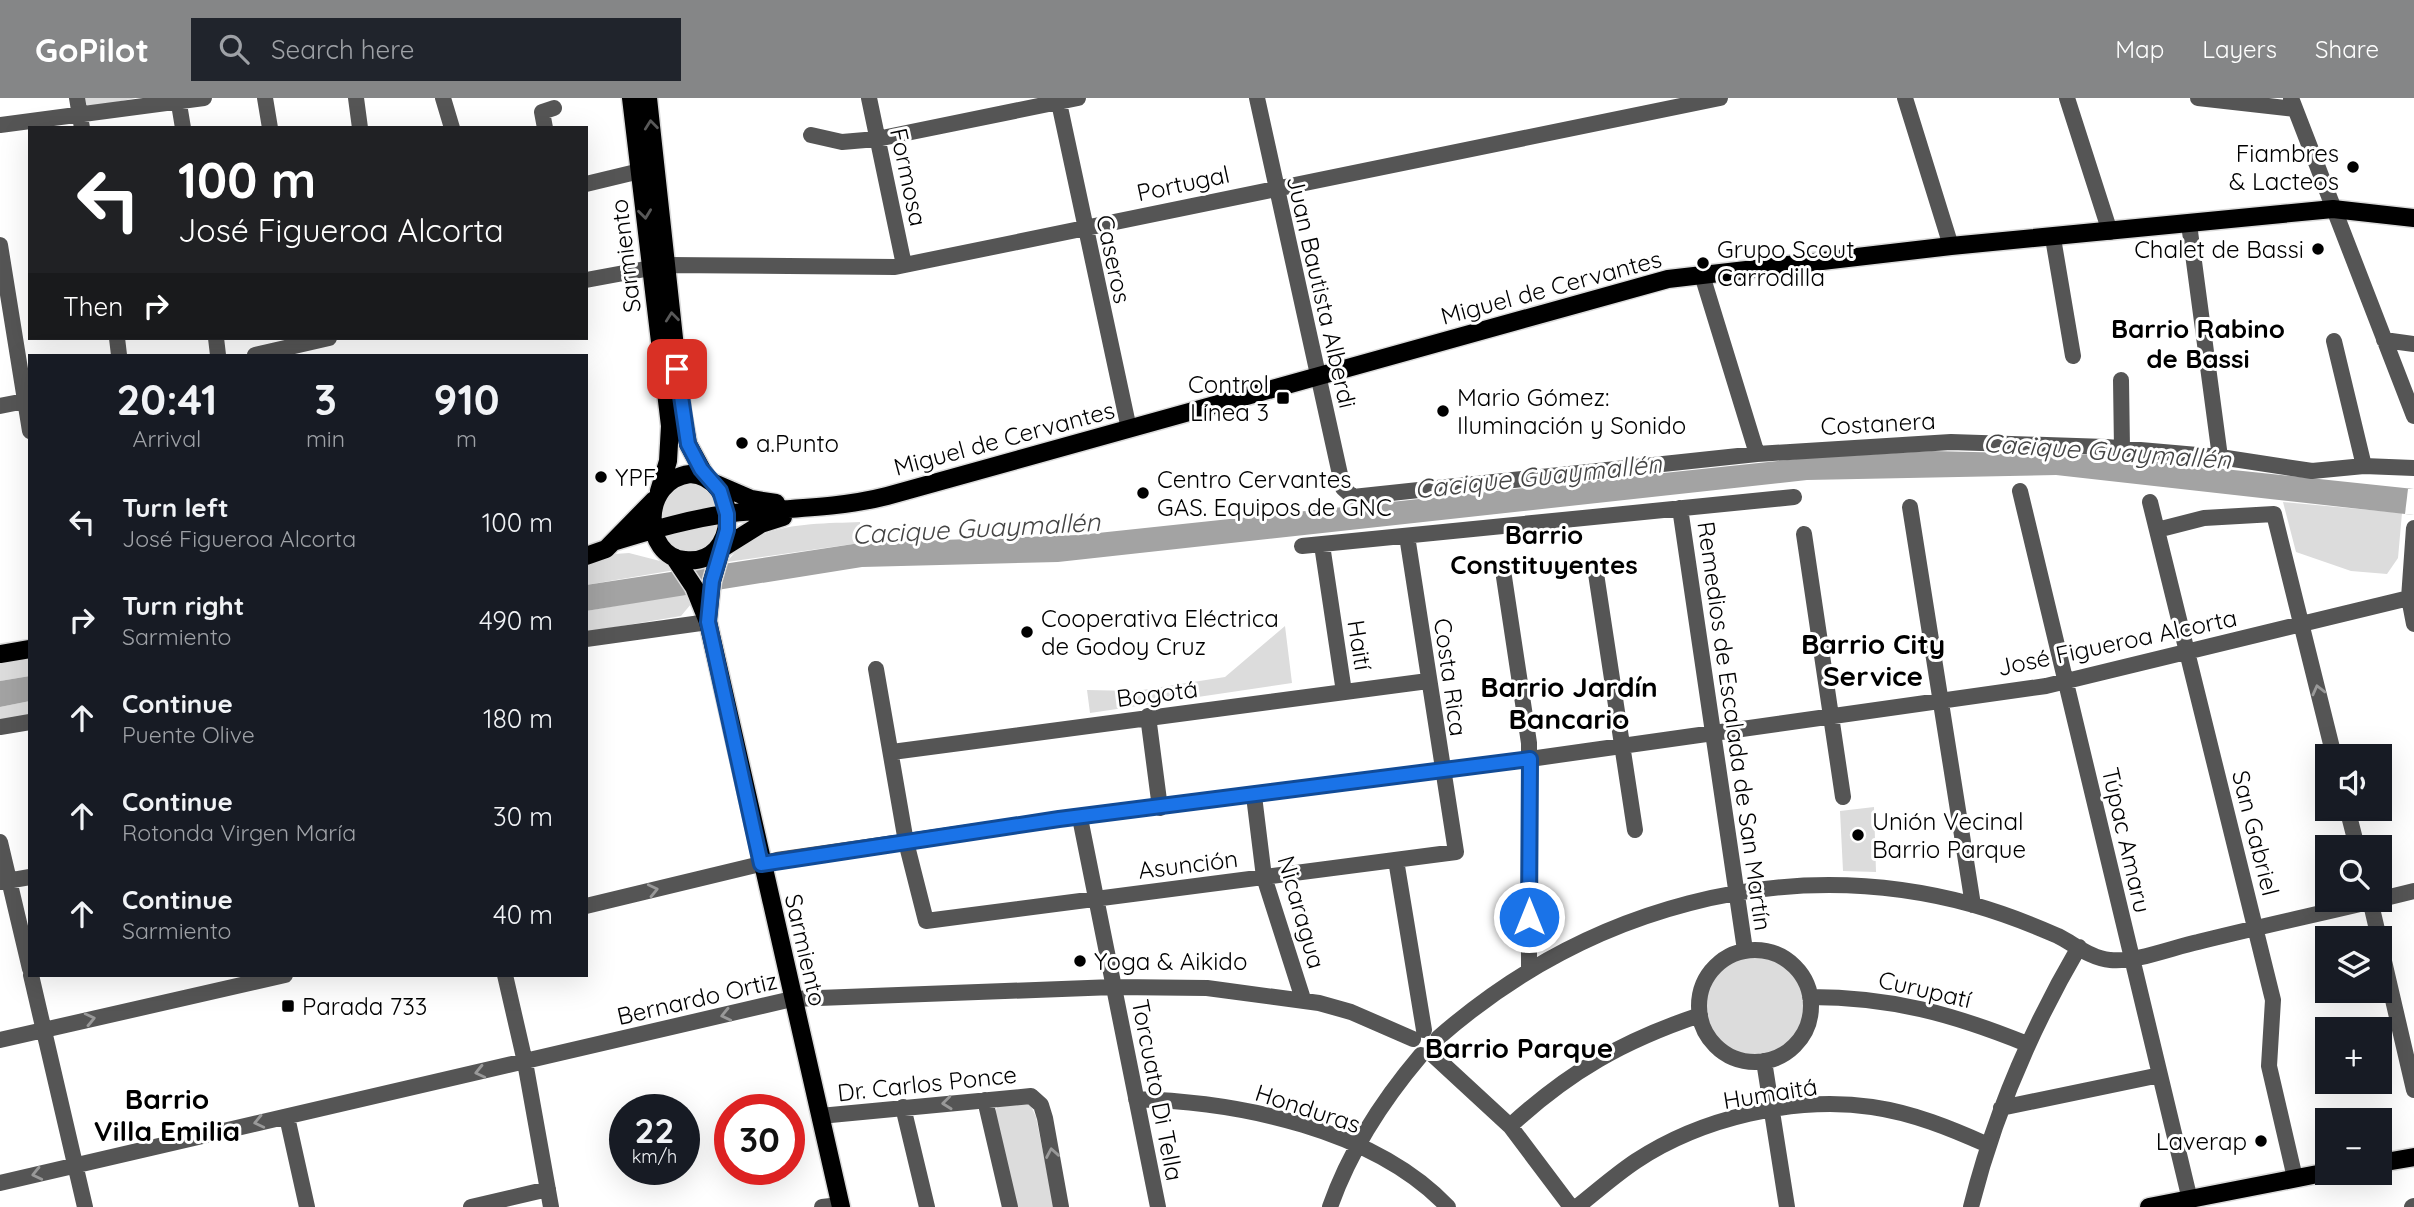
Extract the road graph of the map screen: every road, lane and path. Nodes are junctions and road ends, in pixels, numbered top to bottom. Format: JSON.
{"nodes":[{"id":1,"x":77,"y":98,"type":"edge"},
{"id":2,"x":205,"y":98,"type":"edge"},
{"id":3,"x":265,"y":98,"type":"edge"},
{"id":4,"x":356,"y":98,"type":"edge"},
{"id":5,"x":443,"y":98,"type":"edge"},
{"id":6,"x":631,"y":98,"type":"edge"},
{"id":7,"x":648,"y":98,"type":"edge"},
{"id":8,"x":869,"y":98,"type":"edge"},
{"id":9,"x":1078,"y":98,"type":"edge"},
{"id":10,"x":1257,"y":98,"type":"edge"},
{"id":11,"x":1720,"y":98,"type":"edge"},
{"id":12,"x":1905,"y":98,"type":"edge"},
{"id":13,"x":2067,"y":98,"type":"edge"},
{"id":14,"x":2199,"y":98,"type":"edge"},
{"id":15,"x":178,"y":100,"type":"edge"},
{"id":16,"x":1058,"y":100,"type":"edge"},
{"id":17,"x":2293,"y":104,"type":"edge"},
{"id":18,"x":554,"y":108,"type":"dead end"},
{"id":19,"x":81,"y":122,"type":"edge"},
{"id":20,"x":0,"y":125,"type":"edge"},
{"id":21,"x":183,"y":126,"type":"edge"},
{"id":22,"x":270,"y":126,"type":"edge"},
{"id":23,"x":360,"y":126,"type":"edge"},
{"id":24,"x":451,"y":126,"type":"edge"},
{"id":25,"x":545,"y":126,"type":"edge"},
{"id":26,"x":811,"y":135,"type":"dead end"},
{"id":27,"x":877,"y":139,"type":"junction"},
{"id":28,"x":640,"y":171,"type":"junction"},
{"id":29,"x":588,"y":184,"type":"edge"},
{"id":30,"x":1275,"y":187,"type":"junction"},
{"id":31,"x":2333,"y":209,"type":"junction"},
{"id":32,"x":2414,"y":218,"type":"edge"},
{"id":33,"x":2189,"y":224,"type":"junction"},
{"id":34,"x":1083,"y":226,"type":"junction"},
{"id":35,"x":2110,"y":232,"type":"junction"},
{"id":36,"x":2053,"y":238,"type":"junction"},
{"id":37,"x":0,"y":245,"type":"edge"},
{"id":38,"x":1951,"y":246,"type":"junction"},
{"id":39,"x":904,"y":265,"type":"junction"},
{"id":40,"x":659,"y":266,"type":"junction"},
{"id":41,"x":1702,"y":275,"type":"junction"},
{"id":42,"x":588,"y":280,"type":"edge"},
{"id":43,"x":306,"y":340,"type":"edge"},
{"id":44,"x":2384,"y":340,"type":"junction"},
{"id":45,"x":2334,"y":341,"type":"dead end"},
{"id":46,"x":2414,"y":344,"type":"edge"},
{"id":47,"x":258,"y":354,"type":"edge"},
{"id":48,"x":2073,"y":356,"type":"dead end"},
{"id":49,"x":1316,"y":376,"type":"junction"},
{"id":50,"x":2121,"y":380,"type":"dead end"},
{"id":51,"x":27,"y":401,"type":"edge"},
{"id":52,"x":0,"y":406,"type":"edge"},
{"id":53,"x":2414,"y":416,"type":"edge"},
{"id":54,"x":1129,"y":429,"type":"junction"},
{"id":55,"x":2122,"y":449,"type":"junction"},
{"id":56,"x":1757,"y":454,"type":"junction"},
{"id":57,"x":2220,"y":457,"type":"junction"},
{"id":58,"x":2364,"y":467,"type":"junction"},
{"id":59,"x":2414,"y":468,"type":"edge"},
{"id":60,"x":710,"y":480,"type":"junction"},
{"id":61,"x":2020,"y":491,"type":"dead end"},
{"id":62,"x":1346,"y":494,"type":"joint"},
{"id":63,"x":656,"y":496,"type":"junction"},
{"id":64,"x":1794,"y":497,"type":"dead end"},
{"id":65,"x":2150,"y":502,"type":"dead end"},
{"id":66,"x":1910,"y":507,"type":"dead end"},
{"id":67,"x":802,"y":509,"type":"junction"},
{"id":68,"x":1680,"y":509,"type":"junction"},
{"id":69,"x":727,"y":514,"type":"junction"},
{"id":70,"x":654,"y":530,"type":"junction"},
{"id":71,"x":2157,"y":530,"type":"junction"},
{"id":72,"x":1804,"y":534,"type":"dead end"},
{"id":73,"x":2414,"y":534,"type":"edge"},
{"id":74,"x":1407,"y":536,"type":"junction"},
{"id":75,"x":613,"y":542,"type":"junction"},
{"id":76,"x":1322,"y":545,"type":"junction"},
{"id":77,"x":1302,"y":546,"type":"dead end"},
{"id":78,"x":588,"y":547,"type":"edge"},
{"id":79,"x":720,"y":552,"type":"junction"},
{"id":80,"x":588,"y":555,"type":"edge"},
{"id":81,"x":675,"y":560,"type":"junction"},
{"id":82,"x":1595,"y":566,"type":"dead end"},
{"id":83,"x":1504,"y":577,"type":"dead end"},
{"id":84,"x":704,"y":591,"type":"junction"},
{"id":85,"x":2409,"y":598,"type":"junction"},
{"id":86,"x":708,"y":622,"type":"junction"},
{"id":87,"x":2302,"y":624,"type":"junction"},
{"id":88,"x":2414,"y":624,"type":"edge"},
{"id":89,"x":588,"y":639,"type":"edge"},
{"id":90,"x":28,"y":649,"type":"edge"},
{"id":91,"x":2188,"y":653,"type":"junction"},
{"id":92,"x":0,"y":654,"type":"edge"},
{"id":93,"x":876,"y":669,"type":"dead end"},
{"id":94,"x":1428,"y":681,"type":"junction"},
{"id":95,"x":2066,"y":681,"type":"junction"},
{"id":96,"x":1344,"y":692,"type":"junction"},
{"id":97,"x":1942,"y":699,"type":"junction"},
{"id":98,"x":1149,"y":716,"type":"junction"},
{"id":99,"x":1831,"y":716,"type":"junction"},
{"id":100,"x":28,"y":722,"type":"edge"},
{"id":101,"x":0,"y":727,"type":"edge"},
{"id":102,"x":1712,"y":733,"type":"junction"},
{"id":103,"x":2331,"y":744,"type":"edge"},
{"id":104,"x":1622,"y":746,"type":"junction"},
{"id":105,"x":892,"y":752,"type":"junction"},
{"id":106,"x":1530,"y":759,"type":"junction"},
{"id":107,"x":1443,"y":770,"type":"junction"},
{"id":108,"x":1254,"y":796,"type":"junction"},
{"id":109,"x":1843,"y":797,"type":"dead end"},
{"id":110,"x":1160,"y":808,"type":"junction"},
{"id":111,"x":1080,"y":818,"type":"junction"},
{"id":112,"x":1635,"y":830,"type":"dead end"},
{"id":113,"x":0,"y":842,"type":"edge"},
{"id":114,"x":906,"y":842,"type":"junction"},
{"id":115,"x":1456,"y":852,"type":"joint"},
{"id":116,"x":1396,"y":860,"type":"junction"},
{"id":117,"x":761,"y":864,"type":"junction"},
{"id":118,"x":28,"y":877,"type":"edge"},
{"id":119,"x":1264,"y":877,"type":"junction"},
{"id":120,"x":5,"y":882,"type":"edge"},
{"id":121,"x":2414,"y":891,"type":"edge"},
{"id":122,"x":1737,"y":893,"type":"junction"},
{"id":123,"x":2392,"y":896,"type":"edge"},
{"id":124,"x":1096,"y":899,"type":"junction"},
{"id":125,"x":1973,"y":905,"type":"junction"},
{"id":126,"x":588,"y":906,"type":"edge"},
{"id":127,"x":2323,"y":912,"type":"edge"},
{"id":128,"x":2255,"y":928,"type":"junction"},
{"id":129,"x":2079,"y":947,"type":"junction"},
{"id":130,"x":1745,"y":950,"type":"junction"},
{"id":131,"x":2132,"y":958,"type":"junction"},
{"id":132,"x":28,"y":962,"type":"edge"},
{"id":133,"x":1529,"y":970,"type":"junction"},
{"id":134,"x":31,"y":977,"type":"edge"},
{"id":135,"x":505,"y":977,"type":"edge"},
{"id":136,"x":253,"y":978,"type":"edge"},
{"id":137,"x":1114,"y":987,"type":"junction"},
{"id":138,"x":2392,"y":996,"type":"edge"},
{"id":139,"x":1810,"y":997,"type":"junction"},
{"id":140,"x":792,"y":999,"type":"junction"},
{"id":141,"x":1303,"y":999,"type":"junction"},
{"id":142,"x":1700,"y":1015,"type":"junction"},
{"id":143,"x":44,"y":1030,"type":"junction"},
{"id":144,"x":1425,"y":1035,"type":"junction"},
{"id":145,"x":0,"y":1040,"type":"edge"},
{"id":146,"x":2027,"y":1044,"type":"junction"},
{"id":147,"x":1427,"y":1055,"type":"junction"},
{"id":148,"x":1764,"y":1061,"type":"junction"},
{"id":149,"x":525,"y":1062,"type":"junction"},
{"id":150,"x":2160,"y":1075,"type":"junction"},
{"id":151,"x":2414,"y":1090,"type":"edge"},
{"id":152,"x":1136,"y":1099,"type":"junction"},
{"id":153,"x":985,"y":1100,"type":"junction"},
{"id":154,"x":903,"y":1107,"type":"junction"},
{"id":155,"x":2001,"y":1108,"type":"junction"},
{"id":156,"x":1772,"y":1111,"type":"junction"},
{"id":157,"x":820,"y":1116,"type":"junction"},
{"id":158,"x":286,"y":1117,"type":"junction"},
{"id":159,"x":1510,"y":1126,"type":"junction"},
{"id":160,"x":1988,"y":1144,"type":"junction"},
{"id":161,"x":1357,"y":1146,"type":"junction"},
{"id":162,"x":2414,"y":1157,"type":"edge"},
{"id":163,"x":2392,"y":1161,"type":"edge"},
{"id":164,"x":77,"y":1165,"type":"junction"},
{"id":165,"x":2315,"y":1174,"type":"edge"},
{"id":166,"x":2295,"y":1178,"type":"junction"},
{"id":167,"x":0,"y":1183,"type":"edge"},
{"id":168,"x":548,"y":1189,"type":"junction"},
{"id":169,"x":2190,"y":1200,"type":"junction"},
{"id":170,"x":840,"y":1206,"type":"edge"},
{"id":171,"x":85,"y":1207,"type":"edge"},
{"id":172,"x":307,"y":1207,"type":"edge"},
{"id":173,"x":471,"y":1207,"type":"edge"},
{"id":174,"x":551,"y":1207,"type":"edge"},
{"id":175,"x":822,"y":1207,"type":"edge"},
{"id":176,"x":927,"y":1207,"type":"edge"},
{"id":177,"x":1010,"y":1207,"type":"edge"},
{"id":178,"x":1061,"y":1207,"type":"edge"},
{"id":179,"x":1158,"y":1207,"type":"edge"},
{"id":180,"x":1330,"y":1207,"type":"edge"},
{"id":181,"x":1448,"y":1207,"type":"edge"},
{"id":182,"x":1571,"y":1207,"type":"edge"},
{"id":183,"x":1577,"y":1207,"type":"edge"},
{"id":184,"x":1787,"y":1207,"type":"edge"},
{"id":185,"x":1971,"y":1207,"type":"edge"},
{"id":186,"x":2149,"y":1207,"type":"edge"}],
"edges":[{"from":1,"to":19,"type":"street"},
{"from":2,"to":15,"type":"street"},
{"from":3,"to":22,"type":"street"},
{"from":4,"to":23,"type":"street"},
{"from":5,"to":24,"type":"street"},
{"from":6,"to":28,"type":"main road","name":"Sarmiento"},
{"from":40,"to":7,"type":"main road","name":"Sarmiento","one_way":true},
{"from":8,"to":27,"type":"street","name":"Formosa"},
{"from":9,"to":16,"type":"street"},
{"from":10,"to":30,"type":"street","name":"Juan Bautista Alberdi"},
{"from":11,"to":30,"type":"street","name":"Portugal"},
{"from":12,"to":38,"type":"street"},
{"from":13,"to":35,"type":"street"},
{"from":14,"to":17,"type":"street"},
{"from":15,"to":19,"type":"street"},
{"from":15,"to":21,"type":"street"},
{"from":16,"to":27,"type":"street"},
{"from":16,"to":34,"type":"street","name":"Caseros"},
{"from":17,"to":31,"type":"street"},
{"from":18,"to":25,"type":"street"},
{"from":19,"to":20,"type":"street"},
{"from":26,"to":27,"type":"street"},
{"from":27,"to":39,"type":"street","name":"Formosa"},
{"from":28,"to":29,"type":"street"},
{"from":28,"to":40,"type":"main road","name":"Sarmiento","one_way":true},
{"from":30,"to":34,"type":"street","name":"Portugal"},
{"from":30,"to":49,"type":"street","name":"Juan Bautista Alberdi"},
{"from":31,"to":32,"type":"main road","name":"Miguel de Cervantes"},
{"from":31,"to":33,"type":"main road","name":"Miguel de Cervantes"},
{"from":31,"to":44,"type":"street"},
{"from":33,"to":35,"type":"main road","name":"Miguel de Cervantes"},
{"from":33,"to":57,"type":"street"},
{"from":34,"to":39,"type":"street","name":"Portugal"},
{"from":34,"to":54,"type":"street","name":"Caseros"},
{"from":35,"to":36,"type":"main road","name":"Miguel de Cervantes"},
{"from":36,"to":38,"type":"main road","name":"Miguel de Cervantes"},
{"from":36,"to":48,"type":"street"},
{"from":37,"to":51,"type":"street"},
{"from":38,"to":41,"type":"main road","name":"Miguel de Cervantes"},
{"from":39,"to":40,"type":"street","name":"Portugal"},
{"from":40,"to":42,"type":"street","name":"Portugal"},
{"from":60,"to":40,"type":"main road","name":"Sarmiento","one_way":true},
{"from":40,"to":63,"type":"main road","name":"Sarmiento"},
{"from":41,"to":49,"type":"main road","name":"Miguel de Cervantes"},
{"from":41,"to":56,"type":"street"},
{"from":43,"to":47,"type":"street"},
{"from":44,"to":46,"type":"street"},
{"from":44,"to":53,"type":"street"},
{"from":45,"to":58,"type":"street"},
{"from":49,"to":54,"type":"main road","name":"Miguel de Cervantes"},
{"from":49,"to":62,"type":"street","name":"Juan Bautista Alberdi"},
{"from":50,"to":55,"type":"street"},
{"from":51,"to":52,"type":"street"},
{"from":54,"to":67,"type":"main road","name":"Miguel de Cervantes"},
{"from":55,"to":56,"type":"street","name":"Costanera"},
{"from":55,"to":57,"type":"street","name":"Costanera"},
{"from":56,"to":62,"type":"street","name":"Costanera"},
{"from":57,"to":58,"type":"street","name":"Costanera"},
{"from":58,"to":59,"type":"street","name":"Costanera"},
{"from":60,"to":63,"type":"main road"},
{"from":60,"to":67,"type":"main road","name":"Miguel de Cervantes"},
{"from":60,"to":69,"type":"main road","name":"Sarmiento"},
{"from":61,"to":95,"type":"street","name":"Túpac Amaru"},
{"from":63,"to":70,"type":"main road"},
{"from":63,"to":75,"type":"main road","name":"Miguel de Cervantes"},
{"from":64,"to":68,"type":"street"},
{"from":65,"to":71,"type":"street","name":"San Gabriel"},
{"from":66,"to":97,"type":"street"},
{"from":67,"to":69,"type":"main road","name":"Miguel de Cervantes"},
{"from":67,"to":79,"type":"main road","name":"Miguel de Cervantes"},
{"from":68,"to":74,"type":"street"},
{"from":68,"to":102,"type":"street","name":"Remedios de Escalada de San Martín"},
{"from":69,"to":70,"type":"main road","name":"Miguel de Cervantes"},
{"from":69,"to":79,"type":"main road"},
{"from":70,"to":75,"type":"main road","name":"Miguel de Cervantes"},
{"from":70,"to":81,"type":"main road","name":"Sarmiento"},
{"from":71,"to":87,"type":"street"},
{"from":71,"to":91,"type":"street","name":"San Gabriel"},
{"from":72,"to":99,"type":"street"},
{"from":73,"to":85,"type":"street"},
{"from":74,"to":76,"type":"street"},
{"from":74,"to":94,"type":"street","name":"Costa Rica"},
{"from":75,"to":78,"type":"main road","name":"Miguel de Cervantes"},
{"from":75,"to":80,"type":"main road","name":"Miguel de Cervantes"},
{"from":75,"to":81,"type":"main road","name":"Miguel de Cervantes"},
{"from":76,"to":77,"type":"street"},
{"from":76,"to":96,"type":"street","name":"Haití"},
{"from":79,"to":81,"type":"main road","name":"Miguel de Cervantes"},
{"from":79,"to":84,"type":"main road"},
{"from":81,"to":84,"type":"main road","name":"Sarmiento"},
{"from":82,"to":104,"type":"street"},
{"from":83,"to":106,"type":"street"},
{"from":84,"to":86,"type":"main road","name":"Sarmiento"},
{"from":85,"to":87,"type":"street","name":"José Figueroa Alcorta"},
{"from":85,"to":88,"type":"street"},
{"from":86,"to":89,"type":"street"},
{"from":86,"to":117,"type":"main road","name":"Sarmiento"},
{"from":87,"to":91,"type":"street","name":"José Figueroa Alcorta"},
{"from":103,"to":87,"type":"street","one_way":true},
{"from":90,"to":92,"type":"main road"},
{"from":91,"to":95,"type":"street","name":"José Figueroa Alcorta"},
{"from":91,"to":128,"type":"street","name":"San Gabriel"},
{"from":93,"to":105,"type":"street"},
{"from":94,"to":96,"type":"street","name":"Bogotá"},
{"from":94,"to":107,"type":"street","name":"Costa Rica"},
{"from":95,"to":97,"type":"street","name":"José Figueroa Alcorta"},
{"from":95,"to":131,"type":"street","name":"Túpac Amaru"},
{"from":96,"to":98,"type":"street","name":"Bogotá"},
{"from":97,"to":99,"type":"street","name":"José Figueroa Alcorta"},
{"from":97,"to":125,"type":"street"},
{"from":98,"to":105,"type":"street","name":"Bogotá"},
{"from":98,"to":110,"type":"street"},
{"from":99,"to":102,"type":"street","name":"José Figueroa Alcorta"},
{"from":99,"to":109,"type":"street"},
{"from":100,"to":101,"type":"street"},
{"from":102,"to":104,"type":"street","name":"José Figueroa Alcorta"},
{"from":102,"to":122,"type":"street","name":"Remedios de Escalada de San Martín"},
{"from":104,"to":106,"type":"street","name":"José Figueroa Alcorta"},
{"from":104,"to":112,"type":"street"},
{"from":105,"to":114,"type":"street"},
{"from":106,"to":107,"type":"street","name":"José Figueroa Alcorta"},
{"from":106,"to":133,"type":"street"},
{"from":107,"to":108,"type":"street","name":"José Figueroa Alcorta"},
{"from":107,"to":115,"type":"street","name":"Costa Rica"},
{"from":108,"to":110,"type":"street","name":"José Figueroa Alcorta"},
{"from":108,"to":119,"type":"street","name":"Nicaragua"},
{"from":110,"to":111,"type":"street","name":"José Figueroa Alcorta"},
{"from":111,"to":114,"type":"street","name":"José Figueroa Alcorta"},
{"from":111,"to":124,"type":"street","name":"Torcuato Di Tella"},
{"from":113,"to":120,"type":"street"},
{"from":114,"to":117,"type":"street","name":"José Figueroa Alcorta"},
{"from":114,"to":124,"type":"street","name":"Asunción"},
{"from":115,"to":116,"type":"street","name":"Asunción"},
{"from":116,"to":119,"type":"street","name":"Asunción"},
{"from":116,"to":144,"type":"street"},
{"from":126,"to":117,"type":"street","name":"José Figueroa Alcorta","one_way":true},
{"from":117,"to":140,"type":"main road","name":"Sarmiento"},
{"from":118,"to":120,"type":"street"},
{"from":119,"to":124,"type":"street","name":"Asunción"},
{"from":119,"to":141,"type":"street","name":"Nicaragua"},
{"from":120,"to":132,"type":"street"},
{"from":121,"to":123,"type":"street"},
{"from":122,"to":125,"type":"street"},
{"from":122,"to":130,"type":"street","name":"Remedios de Escalada de San Martín"},
{"from":122,"to":133,"type":"street"},
{"from":124,"to":137,"type":"street","name":"Torcuato Di Tella"},
{"from":125,"to":129,"type":"street"},
{"from":127,"to":128,"type":"street"},
{"from":128,"to":131,"type":"street"},
{"from":128,"to":166,"type":"street","name":"San Gabriel"},
{"from":129,"to":131,"type":"street"},
{"from":129,"to":146,"type":"street"},
{"from":130,"to":139,"type":"street","name":"Remedios de Escalada de San Martín"},
{"from":130,"to":142,"type":"street","name":"Remedios de Escalada de San Martín"},
{"from":131,"to":150,"type":"street","name":"Túpac Amaru"},
{"from":133,"to":144,"type":"street"},
{"from":134,"to":143,"type":"street"},
{"from":135,"to":149,"type":"street"},
{"from":143,"to":136,"type":"street","one_way":true},
{"from":137,"to":140,"type":"street","name":"Bernardo Ortiz"},
{"from":137,"to":141,"type":"street","name":"Bernardo Ortiz"},
{"from":137,"to":152,"type":"street","name":"Torcuato Di Tella"},
{"from":138,"to":151,"type":"street"},
{"from":139,"to":146,"type":"street","name":"Curupatí"},
{"from":139,"to":148,"type":"street"},
{"from":140,"to":149,"type":"street","name":"Bernardo Ortiz","one_way":true},
{"from":140,"to":157,"type":"main road","name":"Sarmiento"},
{"from":141,"to":144,"type":"street","name":"Bernardo Ortiz"},
{"from":142,"to":148,"type":"street"},
{"from":142,"to":159,"type":"street"},
{"from":143,"to":145,"type":"street"},
{"from":143,"to":164,"type":"street"},
{"from":144,"to":147,"type":"street"},
{"from":144,"to":147,"type":"street"},
{"from":146,"to":155,"type":"street"},
{"from":147,"to":159,"type":"street"},
{"from":147,"to":161,"type":"street"},
{"from":148,"to":156,"type":"street"},
{"from":149,"to":158,"type":"street","name":"Bernardo Ortiz","one_way":true},
{"from":149,"to":168,"type":"street"},
{"from":150,"to":155,"type":"street"},
{"from":150,"to":169,"type":"street","name":"Túpac Amaru"},
{"from":152,"to":161,"type":"street","name":"Honduras"},
{"from":152,"to":179,"type":"street","name":"Torcuato Di Tella"},
{"from":153,"to":154,"type":"street","name":"Dr. Carlos Ponce","one_way":true},
{"from":153,"to":177,"type":"street"},
{"from":178,"to":153,"type":"street","name":"Dr. Carlos Ponce","one_way":true},
{"from":154,"to":157,"type":"street","name":"Dr. Carlos Ponce"},
{"from":154,"to":176,"type":"street"},
{"from":155,"to":160,"type":"street"},
{"from":156,"to":160,"type":"street","name":"Humaitá"},
{"from":156,"to":183,"type":"street","name":"Humaitá"},
{"from":156,"to":184,"type":"street"},
{"from":157,"to":170,"type":"main road","name":"Sarmiento"},
{"from":158,"to":164,"type":"street","name":"Bernardo Ortiz","one_way":true},
{"from":158,"to":172,"type":"street"},
{"from":159,"to":182,"type":"street"},
{"from":160,"to":185,"type":"street"},
{"from":161,"to":180,"type":"street"},
{"from":161,"to":181,"type":"street","name":"Honduras"},
{"from":162,"to":163,"type":"main road"},
{"from":164,"to":167,"type":"street","name":"Bernardo Ortiz","one_way":true},
{"from":164,"to":171,"type":"street"},
{"from":165,"to":166,"type":"main road"},
{"from":166,"to":169,"type":"main road"},
{"from":168,"to":173,"type":"street"},
{"from":168,"to":174,"type":"street"},
{"from":169,"to":186,"type":"main road"},
{"from":170,"to":175,"type":"street"}]}
